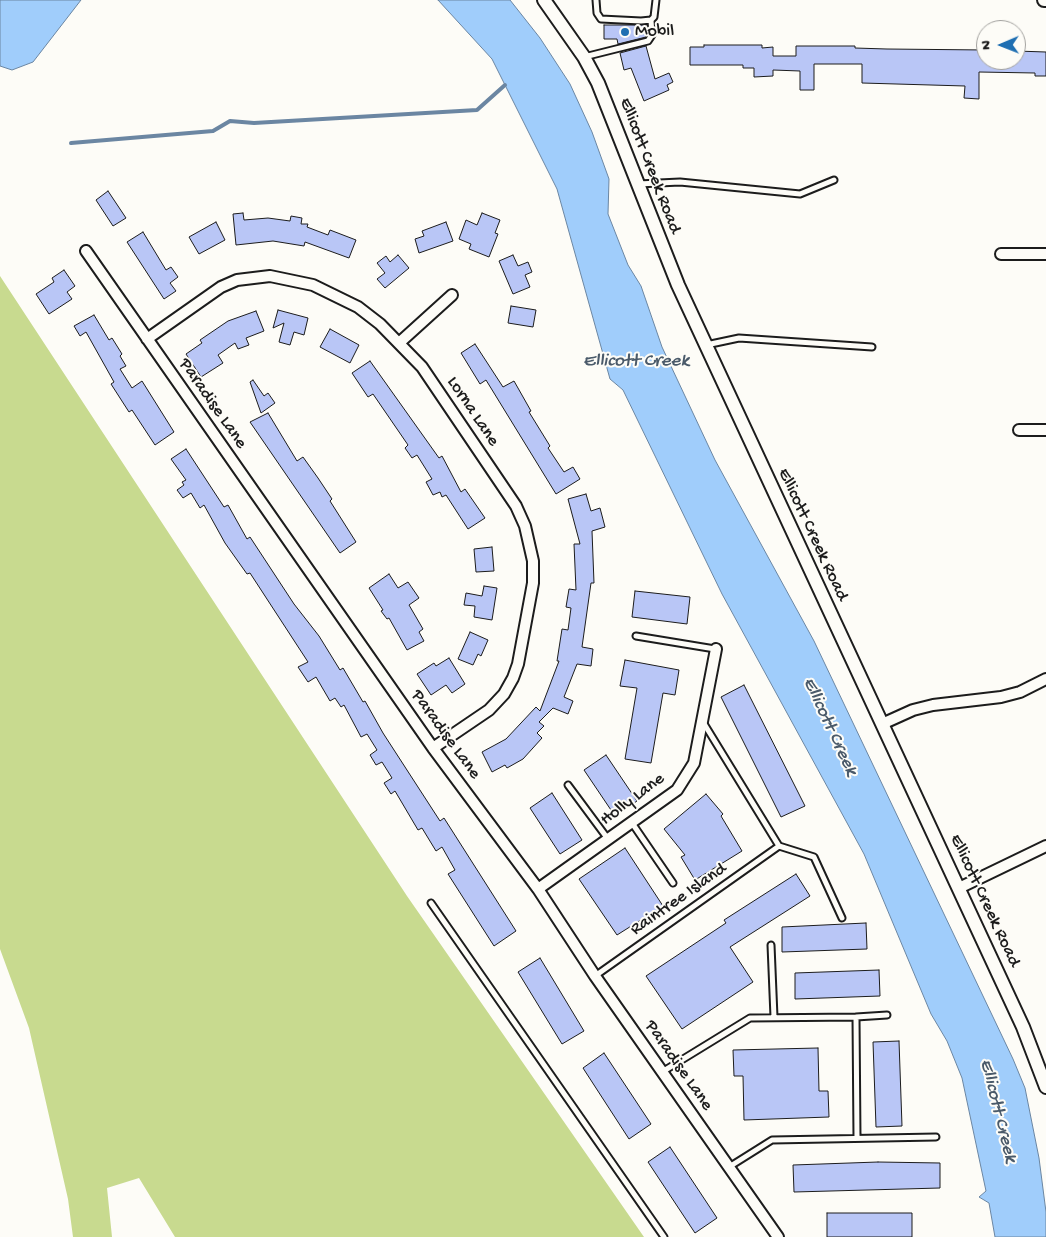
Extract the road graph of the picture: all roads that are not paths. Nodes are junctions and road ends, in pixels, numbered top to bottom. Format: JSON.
{"nodes":[{"id":1,"x":544,"y":0,"type":"edge"},
{"id":2,"x":596,"y":0,"type":"edge"},
{"id":3,"x":656,"y":0,"type":"edge"},
{"id":4,"x":651,"y":20,"type":"junction"},
{"id":5,"x":584,"y":57,"type":"junction"},
{"id":6,"x":834,"y":180,"type":"dead end"},
{"id":7,"x":637,"y":184,"type":"junction"},
{"id":8,"x":86,"y":251,"type":"dead end"},
{"id":9,"x":1001,"y":254,"type":"dead end"},
{"id":10,"x":1046,"y":254,"type":"edge"},
{"id":11,"x":452,"y":295,"type":"dead end"},
{"id":12,"x":147,"y":339,"type":"junction"},
{"id":13,"x":399,"y":343,"type":"junction"},
{"id":14,"x":705,"y":346,"type":"junction"},
{"id":15,"x":872,"y":346,"type":"dead end"},
{"id":16,"x":1019,"y":430,"type":"dead end"},
{"id":17,"x":1046,"y":430,"type":"edge"},
{"id":18,"x":636,"y":636,"type":"dead end"},
{"id":19,"x":716,"y":649,"type":"joint"},
{"id":20,"x":1046,"y":679,"type":"edge"},
{"id":21,"x":702,"y":719,"type":"junction"},
{"id":22,"x":882,"y":724,"type":"junction"},
{"id":23,"x":433,"y":748,"type":"junction"},
{"id":24,"x":568,"y":785,"type":"dead end"},
{"id":25,"x":632,"y":823,"type":"junction"},
{"id":26,"x":608,"y":840,"type":"junction"},
{"id":27,"x":779,"y":846,"type":"junction"},
{"id":28,"x":1046,"y":846,"type":"edge"},
{"id":29,"x":673,"y":883,"type":"dead end"},
{"id":30,"x":959,"y":888,"type":"junction"},
{"id":31,"x":538,"y":889,"type":"junction"},
{"id":32,"x":431,"y":903,"type":"dead end"},
{"id":33,"x":842,"y":918,"type":"dead end"},
{"id":34,"x":771,"y":945,"type":"dead end"},
{"id":35,"x":595,"y":976,"type":"junction"},
{"id":36,"x":888,"y":1015,"type":"dead end"},
{"id":37,"x":856,"y":1016,"type":"junction"},
{"id":38,"x":774,"y":1017,"type":"junction"},
{"id":39,"x":662,"y":1072,"type":"junction"},
{"id":40,"x":1046,"y":1087,"type":"edge"},
{"id":41,"x":936,"y":1137,"type":"dead end"},
{"id":42,"x":857,"y":1138,"type":"junction"},
{"id":43,"x":730,"y":1168,"type":"junction"},
{"id":44,"x":664,"y":1237,"type":"edge"},
{"id":45,"x":778,"y":1237,"type":"edge"}],
"edges":[{"from":1,"to":5,"type":"street","name":"Ellicott Creek Road"},
{"from":2,"to":4,"type":"lane"},
{"from":3,"to":4,"type":"lane"},
{"from":4,"to":5,"type":"lane"},
{"from":5,"to":7,"type":"street","name":"Ellicott Creek Road"},
{"from":6,"to":7,"type":"lane"},
{"from":7,"to":14,"type":"street","name":"Ellicott Creek Road"},
{"from":8,"to":12,"type":"street","name":"Paradise Lane"},
{"from":9,"to":10,"type":"street"},
{"from":11,"to":13,"type":"street"},
{"from":12,"to":13,"type":"street","name":"Lorna Lane"},
{"from":12,"to":23,"type":"street","name":"Paradise Lane"},
{"from":13,"to":23,"type":"street","name":"Lorna Lane"},
{"from":14,"to":15,"type":"lane"},
{"from":14,"to":22,"type":"street","name":"Ellicott Creek Road"},
{"from":16,"to":17,"type":"street"},
{"from":18,"to":19,"type":"lane"},
{"from":19,"to":21,"type":"street","name":"Holly Lane"},
{"from":20,"to":22,"type":"street"},
{"from":21,"to":25,"type":"street","name":"Holly Lane"},
{"from":21,"to":27,"type":"lane"},
{"from":22,"to":30,"type":"street","name":"Ellicott Creek Road"},
{"from":23,"to":31,"type":"street","name":"Paradise Lane"},
{"from":24,"to":26,"type":"lane"},
{"from":25,"to":26,"type":"street","name":"Holly Lane"},
{"from":25,"to":29,"type":"lane"},
{"from":26,"to":31,"type":"street","name":"Holly Lane"},
{"from":27,"to":33,"type":"lane"},
{"from":27,"to":35,"type":"lane","name":"Raintree Island"},
{"from":28,"to":30,"type":"street"},
{"from":30,"to":40,"type":"street","name":"Ellicott Creek Road"},
{"from":31,"to":35,"type":"street","name":"Paradise Lane"},
{"from":32,"to":44,"type":"lane"},
{"from":34,"to":38,"type":"lane"},
{"from":35,"to":39,"type":"street","name":"Paradise Lane"},
{"from":36,"to":37,"type":"lane"},
{"from":37,"to":38,"type":"lane"},
{"from":37,"to":42,"type":"lane"},
{"from":38,"to":39,"type":"lane"},
{"from":39,"to":43,"type":"street","name":"Paradise Lane"},
{"from":41,"to":42,"type":"lane"},
{"from":42,"to":43,"type":"lane"},
{"from":43,"to":45,"type":"street","name":"Paradise Lane"}]}
